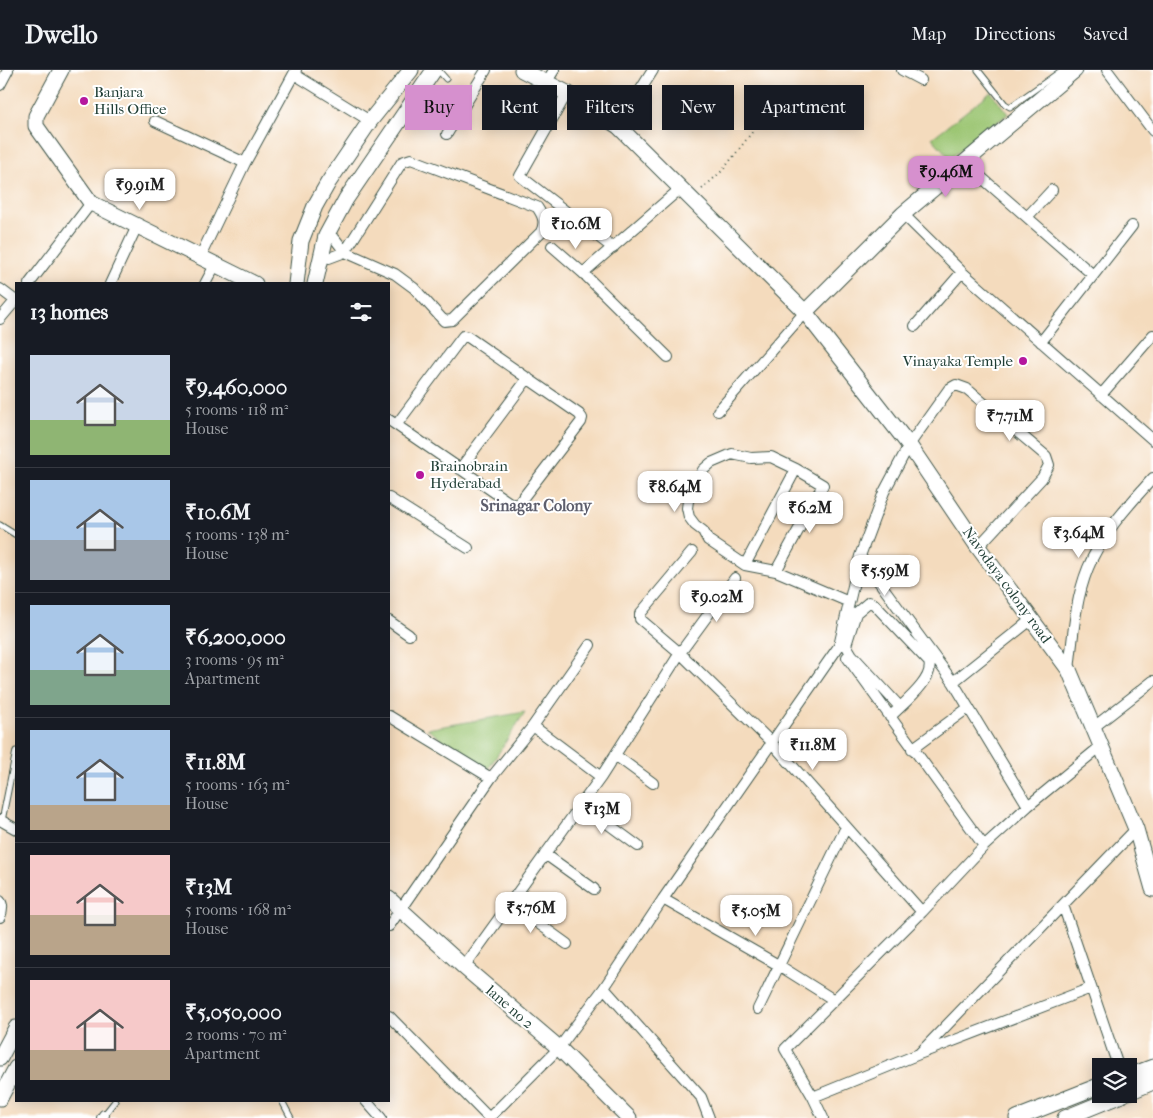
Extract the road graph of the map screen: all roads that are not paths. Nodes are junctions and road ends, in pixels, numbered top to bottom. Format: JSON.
{"nodes":[{"id":1,"x":8,"y":70,"type":"edge"},
{"id":2,"x":61,"y":70,"type":"edge"},
{"id":3,"x":411,"y":70,"type":"edge"},
{"id":4,"x":434,"y":70,"type":"edge"},
{"id":5,"x":438,"y":70,"type":"edge"},
{"id":6,"x":486,"y":70,"type":"edge"},
{"id":7,"x":522,"y":70,"type":"edge"},
{"id":8,"x":653,"y":70,"type":"edge"},
{"id":9,"x":902,"y":70,"type":"edge"},
{"id":10,"x":978,"y":70,"type":"edge"},
{"id":11,"x":1062,"y":70,"type":"edge"},
{"id":12,"x":1075,"y":70,"type":"edge"},
{"id":13,"x":1107,"y":70,"type":"edge"},
{"id":14,"x":295,"y":72,"type":"edge"},
{"id":15,"x":550,"y":76,"type":"edge"},
{"id":16,"x":446,"y":79,"type":"dead end"},
{"id":17,"x":924,"y":80,"type":"dead end"},
{"id":18,"x":1053,"y":81,"type":"junction"},
{"id":19,"x":0,"y":85,"type":"edge"},
{"id":20,"x":424,"y":85,"type":"edge"},
{"id":21,"x":644,"y":85,"type":"edge"},
{"id":22,"x":567,"y":93,"type":"joint"},
{"id":23,"x":405,"y":113,"type":"edge"},
{"id":24,"x":155,"y":121,"type":"dead end"},
{"id":25,"x":370,"y":121,"type":"junction"},
{"id":26,"x":622,"y":130,"type":"edge"},
{"id":27,"x":1153,"y":131,"type":"edge"},
{"id":28,"x":447,"y":134,"type":"dead end"},
{"id":29,"x":245,"y":163,"type":"junction"},
{"id":30,"x":965,"y":163,"type":"junction"},
{"id":31,"x":1052,"y":190,"type":"dead end"},
{"id":32,"x":685,"y":193,"type":"junction"},
{"id":33,"x":91,"y":203,"type":"junction"},
{"id":34,"x":903,"y":214,"type":"junction"},
{"id":35,"x":1028,"y":217,"type":"junction"},
{"id":36,"x":137,"y":226,"type":"junction"},
{"id":37,"x":1132,"y":226,"type":"dead end"},
{"id":38,"x":326,"y":236,"type":"junction"},
{"id":39,"x":552,"y":246,"type":"dead end"},
{"id":40,"x":613,"y":248,"type":"junction"},
{"id":41,"x":345,"y":252,"type":"junction"},
{"id":42,"x":322,"y":256,"type":"junction"},
{"id":43,"x":200,"y":258,"type":"junction"},
{"id":44,"x":215,"y":265,"type":"junction"},
{"id":45,"x":962,"y":272,"type":"junction"},
{"id":46,"x":583,"y":273,"type":"junction"},
{"id":47,"x":1093,"y":275,"type":"junction"},
{"id":48,"x":31,"y":282,"type":"edge"},
{"id":49,"x":111,"y":282,"type":"edge"},
{"id":50,"x":206,"y":282,"type":"edge"},
{"id":51,"x":251,"y":282,"type":"edge"},
{"id":52,"x":296,"y":282,"type":"edge"},
{"id":53,"x":316,"y":282,"type":"edge"},
{"id":54,"x":0,"y":289,"type":"edge"},
{"id":55,"x":15,"y":300,"type":"edge"},
{"id":56,"x":15,"y":302,"type":"edge"},
{"id":57,"x":805,"y":312,"type":"junction"},
{"id":58,"x":0,"y":319,"type":"edge"},
{"id":59,"x":915,"y":326,"type":"dead end"},
{"id":60,"x":1153,"y":335,"type":"edge"},
{"id":61,"x":1041,"y":342,"type":"junction"},
{"id":62,"x":668,"y":357,"type":"dead end"},
{"id":63,"x":528,"y":378,"type":"junction"},
{"id":64,"x":1101,"y":395,"type":"junction"},
{"id":65,"x":718,"y":411,"type":"dead end"},
{"id":66,"x":393,"y":422,"type":"edge"},
{"id":67,"x":1153,"y":440,"type":"edge"},
{"id":68,"x":909,"y":445,"type":"junction"},
{"id":69,"x":460,"y":469,"type":"junction"},
{"id":70,"x":796,"y":469,"type":"junction"},
{"id":71,"x":1153,"y":478,"type":"edge"},
{"id":72,"x":390,"y":499,"type":"edge"},
{"id":73,"x":0,"y":525,"type":"edge"},
{"id":74,"x":15,"y":534,"type":"edge"},
{"id":75,"x":978,"y":547,"type":"junction"},
{"id":76,"x":468,"y":548,"type":"dead end"},
{"id":77,"x":692,"y":552,"type":"dead end"},
{"id":78,"x":860,"y":556,"type":"junction"},
{"id":79,"x":745,"y":565,"type":"junction"},
{"id":80,"x":776,"y":571,"type":"junction"},
{"id":81,"x":735,"y":578,"type":"dead end"},
{"id":82,"x":849,"y":602,"type":"junction"},
{"id":83,"x":1032,"y":619,"type":"junction"},
{"id":84,"x":390,"y":622,"type":"edge"},
{"id":85,"x":409,"y":635,"type":"dead end"},
{"id":86,"x":590,"y":645,"type":"dead end"},
{"id":87,"x":838,"y":646,"type":"junction"},
{"id":88,"x":680,"y":653,"type":"junction"},
{"id":89,"x":1069,"y":670,"type":"junction"},
{"id":90,"x":1153,"y":681,"type":"edge"},
{"id":91,"x":953,"y":682,"type":"junction"},
{"id":92,"x":900,"y":707,"type":"junction"},
{"id":93,"x":968,"y":708,"type":"junction"},
{"id":94,"x":890,"y":717,"type":"junction"},
{"id":95,"x":390,"y":720,"type":"edge"},
{"id":96,"x":533,"y":726,"type":"junction"},
{"id":97,"x":1094,"y":727,"type":"junction"},
{"id":98,"x":772,"y":743,"type":"junction"},
{"id":99,"x":1102,"y":746,"type":"junction"},
{"id":100,"x":912,"y":749,"type":"junction"},
{"id":101,"x":615,"y":755,"type":"junction"},
{"id":102,"x":15,"y":756,"type":"edge"},
{"id":103,"x":601,"y":777,"type":"junction"},
{"id":104,"x":491,"y":778,"type":"junction"},
{"id":105,"x":654,"y":783,"type":"dead end"},
{"id":106,"x":581,"y":804,"type":"junction"},
{"id":107,"x":1028,"y":806,"type":"junction"},
{"id":108,"x":1,"y":820,"type":"edge"},
{"id":109,"x":846,"y":827,"type":"junction"},
{"id":110,"x":15,"y":828,"type":"edge"},
{"id":111,"x":1136,"y":829,"type":"junction"},
{"id":112,"x":638,"y":846,"type":"dead end"},
{"id":113,"x":984,"y":846,"type":"junction"},
{"id":114,"x":545,"y":854,"type":"junction"},
{"id":115,"x":594,"y":889,"type":"dead end"},
{"id":116,"x":1153,"y":889,"type":"edge"},
{"id":117,"x":663,"y":899,"type":"junction"},
{"id":118,"x":390,"y":900,"type":"edge"},
{"id":119,"x":0,"y":901,"type":"edge"},
{"id":120,"x":510,"y":903,"type":"junction"},
{"id":121,"x":1063,"y":904,"type":"junction"},
{"id":122,"x":400,"y":910,"type":"junction"},
{"id":123,"x":922,"y":912,"type":"junction"},
{"id":124,"x":0,"y":917,"type":"edge"},
{"id":125,"x":390,"y":925,"type":"edge"},
{"id":126,"x":567,"y":944,"type":"dead end"},
{"id":127,"x":780,"y":966,"type":"junction"},
{"id":128,"x":464,"y":967,"type":"junction"},
{"id":129,"x":604,"y":988,"type":"junction"},
{"id":130,"x":1091,"y":988,"type":"junction"},
{"id":131,"x":834,"y":1000,"type":"junction"},
{"id":132,"x":758,"y":1010,"type":"dead end"},
{"id":133,"x":390,"y":1017,"type":"edge"},
{"id":134,"x":15,"y":1030,"type":"edge"},
{"id":135,"x":559,"y":1048,"type":"junction"},
{"id":136,"x":919,"y":1054,"type":"junction"},
{"id":137,"x":0,"y":1058,"type":"edge"},
{"id":138,"x":1115,"y":1058,"type":"edge"},
{"id":139,"x":1153,"y":1068,"type":"edge"},
{"id":140,"x":15,"y":1070,"type":"edge"},
{"id":141,"x":1137,"y":1073,"type":"edge"},
{"id":142,"x":1153,"y":1082,"type":"edge"},
{"id":143,"x":1092,"y":1089,"type":"edge"},
{"id":144,"x":1137,"y":1089,"type":"edge"},
{"id":145,"x":813,"y":1097,"type":"junction"},
{"id":146,"x":0,"y":1098,"type":"edge"},
{"id":147,"x":114,"y":1102,"type":"edge"},
{"id":148,"x":283,"y":1102,"type":"edge"},
{"id":149,"x":367,"y":1102,"type":"edge"},
{"id":150,"x":1102,"y":1103,"type":"edge"},
{"id":151,"x":103,"y":1116,"type":"edge"},
{"id":152,"x":291,"y":1118,"type":"edge"},
{"id":153,"x":381,"y":1118,"type":"edge"},
{"id":154,"x":489,"y":1118,"type":"edge"},
{"id":155,"x":629,"y":1118,"type":"edge"},
{"id":156,"x":710,"y":1118,"type":"edge"},
{"id":157,"x":823,"y":1118,"type":"edge"},
{"id":158,"x":1017,"y":1118,"type":"edge"},
{"id":159,"x":1065,"y":1118,"type":"edge"}],
"edges":[{"from":1,"to":19,"type":"street"},
{"from":2,"to":33,"type":"street"},
{"from":3,"to":25,"type":"street"},
{"from":4,"to":20,"type":"street"},
{"from":5,"to":16,"type":"lane"},
{"from":6,"to":28,"type":"street"},
{"from":7,"to":15,"type":"street","name":"Navodaya colony road"},
{"from":8,"to":21,"type":"street"},
{"from":9,"to":17,"type":"street"},
{"from":10,"to":18,"type":"lane"},
{"from":11,"to":18,"type":"lane"},
{"from":12,"to":18,"type":"street"},
{"from":13,"to":27,"type":"street"},
{"from":14,"to":25,"type":"street"},
{"from":14,"to":29,"type":"street"},
{"from":15,"to":22,"type":"street","name":"Navodaya colony road"},
{"from":18,"to":30,"type":"street"},
{"from":22,"to":40,"type":"street"},
{"from":23,"to":38,"type":"street"},
{"from":24,"to":29,"type":"street"},
{"from":25,"to":52,"type":"street"},
{"from":26,"to":32,"type":"street","name":"Navodaya colony road"},
{"from":29,"to":43,"type":"street"},
{"from":30,"to":34,"type":"street"},
{"from":30,"to":35,"type":"street"},
{"from":31,"to":35,"type":"street"},
{"from":32,"to":40,"type":"street"},
{"from":32,"to":57,"type":"street","name":"Navodaya colony road"},
{"from":33,"to":36,"type":"street"},
{"from":33,"to":48,"type":"street"},
{"from":34,"to":45,"type":"street"},
{"from":34,"to":57,"type":"street"},
{"from":35,"to":47,"type":"street"},
{"from":36,"to":43,"type":"street"},
{"from":36,"to":49,"type":"street"},
{"from":37,"to":47,"type":"street"},
{"from":38,"to":41,"type":"street"},
{"from":38,"to":42,"type":"street"},
{"from":39,"to":46,"type":"street"},
{"from":40,"to":46,"type":"street"},
{"from":41,"to":41,"type":"street"},
{"from":41,"to":42,"type":"street"},
{"from":42,"to":53,"type":"street"},
{"from":43,"to":44,"type":"street"},
{"from":44,"to":50,"type":"street"},
{"from":44,"to":51,"type":"street"},
{"from":45,"to":59,"type":"street"},
{"from":45,"to":61,"type":"street"},
{"from":46,"to":62,"type":"street"},
{"from":47,"to":61,"type":"street"},
{"from":54,"to":55,"type":"street"},
{"from":56,"to":58,"type":"street"},
{"from":57,"to":65,"type":"street"},
{"from":57,"to":68,"type":"street","name":"Navodaya colony road"},
{"from":60,"to":64,"type":"street"},
{"from":61,"to":64,"type":"street"},
{"from":63,"to":66,"type":"street"},
{"from":63,"to":69,"type":"street"},
{"from":63,"to":69,"type":"street"},
{"from":64,"to":67,"type":"street"},
{"from":66,"to":69,"type":"street"},
{"from":68,"to":75,"type":"street","name":"Navodaya colony road"},
{"from":68,"to":75,"type":"street"},
{"from":68,"to":78,"type":"street"},
{"from":70,"to":79,"type":"street"},
{"from":70,"to":79,"type":"street"},
{"from":70,"to":80,"type":"street"},
{"from":71,"to":89,"type":"street"},
{"from":72,"to":76,"type":"street"},
{"from":73,"to":74,"type":"lane"},
{"from":75,"to":83,"type":"street","name":"Navodaya colony road"},
{"from":77,"to":88,"type":"street"},
{"from":78,"to":82,"type":"street"},
{"from":78,"to":91,"type":"street"},
{"from":79,"to":80,"type":"street"},
{"from":80,"to":82,"type":"street"},
{"from":81,"to":88,"type":"street"},
{"from":82,"to":87,"type":"street"},
{"from":83,"to":89,"type":"street","name":"Navodaya colony road"},
{"from":83,"to":91,"type":"street"},
{"from":84,"to":85,"type":"street"},
{"from":86,"to":96,"type":"street"},
{"from":87,"to":94,"type":"street"},
{"from":87,"to":98,"type":"street"},
{"from":88,"to":98,"type":"street"},
{"from":88,"to":101,"type":"street"},
{"from":89,"to":97,"type":"street","name":"Navodaya colony road"},
{"from":90,"to":97,"type":"street"},
{"from":91,"to":93,"type":"street"},
{"from":92,"to":92,"type":"street"},
{"from":92,"to":94,"type":"street"},
{"from":93,"to":100,"type":"street"},
{"from":93,"to":107,"type":"street"},
{"from":94,"to":100,"type":"street"},
{"from":95,"to":104,"type":"street"},
{"from":96,"to":103,"type":"street"},
{"from":96,"to":104,"type":"street"},
{"from":97,"to":99,"type":"street","name":"Navodaya colony road"},
{"from":98,"to":109,"type":"street"},
{"from":98,"to":117,"type":"street"},
{"from":99,"to":107,"type":"street"},
{"from":99,"to":111,"type":"street","name":"Navodaya colony road"},
{"from":100,"to":113,"type":"street"},
{"from":101,"to":103,"type":"street"},
{"from":101,"to":105,"type":"street"},
{"from":102,"to":108,"type":"lane"},
{"from":103,"to":106,"type":"street"},
{"from":104,"to":122,"type":"street"},
{"from":106,"to":112,"type":"street"},
{"from":106,"to":114,"type":"street"},
{"from":107,"to":113,"type":"street"},
{"from":108,"to":110,"type":"street"},
{"from":109,"to":123,"type":"street"},
{"from":109,"to":127,"type":"street"},
{"from":111,"to":116,"type":"street","name":"Navodaya colony road"},
{"from":111,"to":121,"type":"street"},
{"from":113,"to":123,"type":"street"},
{"from":114,"to":115,"type":"street"},
{"from":114,"to":120,"type":"street"},
{"from":117,"to":127,"type":"street"},
{"from":117,"to":129,"type":"street"},
{"from":118,"to":122,"type":"street","name":"lane no 2"},
{"from":119,"to":124,"type":"street"},
{"from":120,"to":126,"type":"street"},
{"from":120,"to":128,"type":"street"},
{"from":121,"to":130,"type":"street"},
{"from":121,"to":136,"type":"street"},
{"from":122,"to":125,"type":"street"},
{"from":122,"to":128,"type":"street","name":"lane no 2"},
{"from":123,"to":131,"type":"street"},
{"from":127,"to":131,"type":"street"},
{"from":127,"to":132,"type":"street"},
{"from":128,"to":135,"type":"street","name":"lane no 2"},
{"from":129,"to":135,"type":"street"},
{"from":129,"to":156,"type":"street"},
{"from":130,"to":136,"type":"street"},
{"from":130,"to":138,"type":"street"},
{"from":131,"to":145,"type":"street"},
{"from":133,"to":154,"type":"street"},
{"from":134,"to":137,"type":"street"},
{"from":135,"to":154,"type":"street"},
{"from":135,"to":155,"type":"street","name":"lane no 2"},
{"from":136,"to":145,"type":"street"},
{"from":139,"to":141,"type":"street"},
{"from":140,"to":146,"type":"street"},
{"from":142,"to":144,"type":"street"},
{"from":143,"to":158,"type":"street"},
{"from":145,"to":157,"type":"street"},
{"from":147,"to":151,"type":"lane"},
{"from":148,"to":152,"type":"lane"},
{"from":149,"to":153,"type":"street"},
{"from":150,"to":159,"type":"street"}]}
